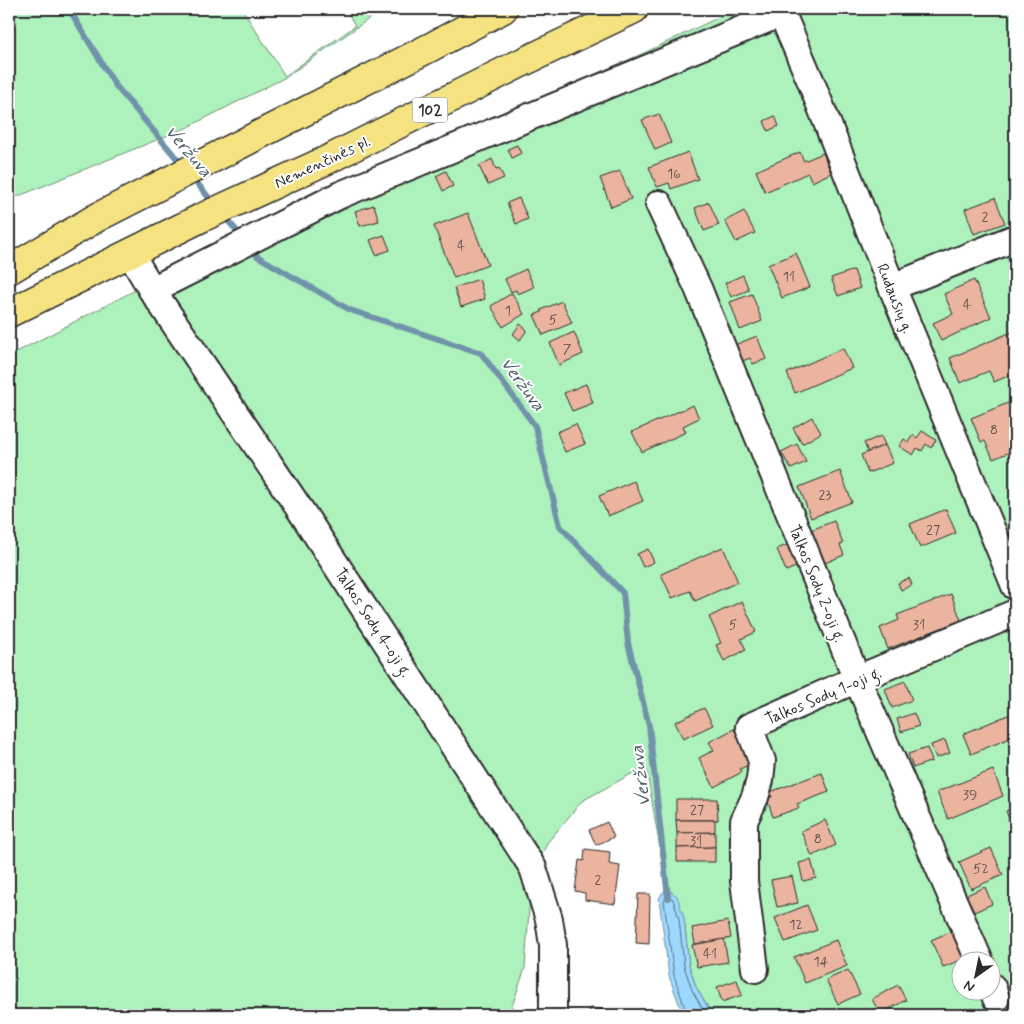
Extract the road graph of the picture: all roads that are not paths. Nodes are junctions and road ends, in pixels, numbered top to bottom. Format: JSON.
{"nodes":[{"id":1,"x":503,"y":9,"type":"edge"},
{"id":2,"x":634,"y":9,"type":"edge"},
{"id":3,"x":781,"y":11,"type":"edge"},
{"id":4,"x":659,"y":204,"type":"dead end"},
{"id":5,"x":1015,"y":238,"type":"edge"},
{"id":6,"x":130,"y":253,"type":"junction"},
{"id":7,"x":9,"y":270,"type":"edge"},
{"id":8,"x":892,"y":287,"type":"junction"},
{"id":9,"x":152,"y":290,"type":"junction"},
{"id":10,"x":9,"y":313,"type":"edge"},
{"id":11,"x":1015,"y":586,"type":"edge"},
{"id":12,"x":1015,"y":613,"type":"edge"},
{"id":13,"x":857,"y":679,"type":"junction"},
{"id":14,"x":976,"y":952,"type":"edge"},
{"id":15,"x":755,"y":968,"type":"dead end"},
{"id":16,"x":553,"y":1015,"type":"edge"}],
"edges":[{"from":1,"to":7,"type":"main road"},
{"from":2,"to":6,"type":"main road","name":"Nemenčinės pl.","number":"102"},
{"from":3,"to":8,"type":"street","name":"Rudausių g."},
{"from":3,"to":9,"type":"street"},
{"from":4,"to":13,"type":"street","name":"Talkos Sodų 2-oji g."},
{"from":5,"to":8,"type":"street"},
{"from":6,"to":9,"type":"street","name":"Talkos Sodų 4-oji g."},
{"from":6,"to":10,"type":"main road","name":"Nemenčinės pl.","number":"102"},
{"from":8,"to":11,"type":"street","name":"Rudausių g."},
{"from":9,"to":16,"type":"street","name":"Talkos Sodų 4-oji g."},
{"from":12,"to":13,"type":"street","name":"Talkos Sodų 1-oji g."},
{"from":13,"to":14,"type":"street","name":"Talkos Sodų 2-oji g."},
{"from":13,"to":15,"type":"street","name":"Talkos Sodų 1-oji g."}]}
